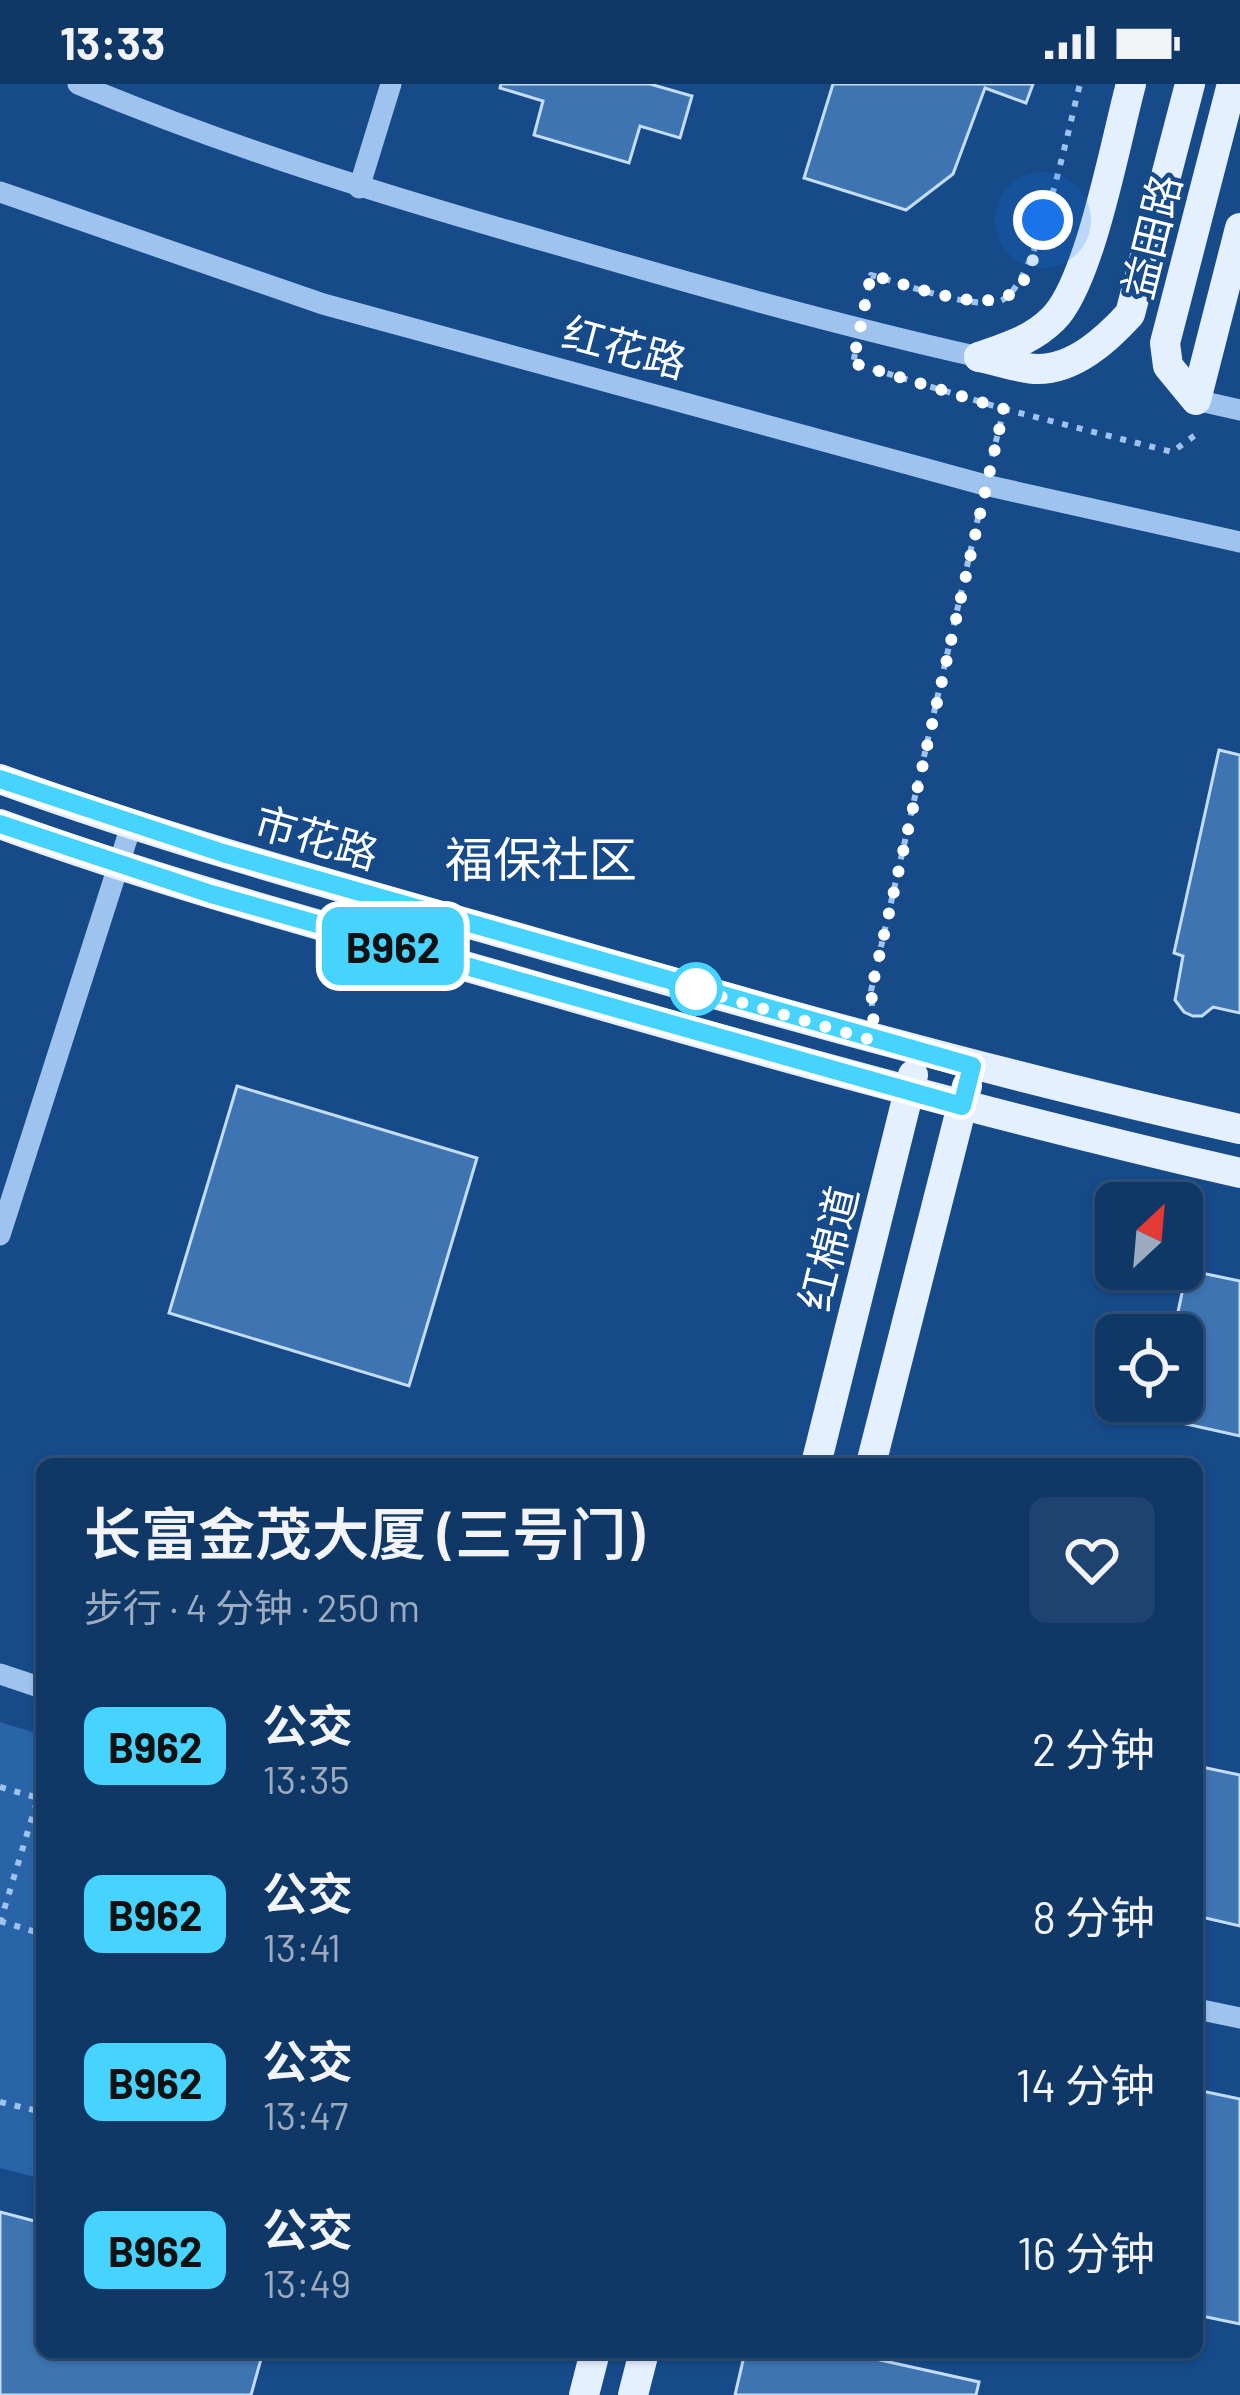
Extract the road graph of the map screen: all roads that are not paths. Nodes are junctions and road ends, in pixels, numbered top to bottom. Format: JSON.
{"nodes":[{"id":1,"x":78,"y":84,"type":"edge"},
{"id":2,"x":391,"y":84,"type":"edge"},
{"id":3,"x":1131,"y":84,"type":"edge"},
{"id":4,"x":1190,"y":84,"type":"edge"},
{"id":5,"x":1232,"y":84,"type":"edge"},
{"id":6,"x":359,"y":188,"type":"junction"},
{"id":7,"x":0,"y":192,"type":"edge"},
{"id":8,"x":1240,"y":228,"type":"edge"},
{"id":9,"x":980,"y":357,"type":"junction"},
{"id":10,"x":1196,"y":400,"type":"junction"},
{"id":11,"x":1236,"y":409,"type":"edge"},
{"id":12,"x":1240,"y":542,"type":"edge"},
{"id":13,"x":0,"y":779,"type":"edge"},
{"id":14,"x":0,"y":824,"type":"edge"},
{"id":15,"x":132,"y":824,"type":"junction"},
{"id":16,"x":119,"y":864,"type":"junction"},
{"id":17,"x":919,"y":1052,"type":"junction"},
{"id":18,"x":972,"y":1066,"type":"junction"},
{"id":19,"x":908,"y":1091,"type":"junction"},
{"id":20,"x":962,"y":1106,"type":"junction"},
{"id":21,"x":1240,"y":1129,"type":"edge"},
{"id":22,"x":1240,"y":1173,"type":"edge"},
{"id":23,"x":0,"y":1235,"type":"edge"},
{"id":24,"x":817,"y":1458,"type":"edge"},
{"id":25,"x":873,"y":1458,"type":"edge"},
{"id":26,"x":0,"y":1674,"type":"edge"},
{"id":27,"x":36,"y":1686,"type":"edge"},
{"id":28,"x":1203,"y":2010,"type":"edge"},
{"id":29,"x":1240,"y":2018,"type":"edge"},
{"id":30,"x":593,"y":2358,"type":"edge"},
{"id":31,"x":642,"y":2358,"type":"edge"},
{"id":32,"x":584,"y":2395,"type":"edge"},
{"id":33,"x":633,"y":2395,"type":"edge"}],
"edges":[{"from":1,"to":6,"type":"street"},
{"from":2,"to":6,"type":"street"},
{"from":3,"to":9,"type":"main road"},
{"from":4,"to":9,"type":"main road","name":"益田路"},
{"from":5,"to":10,"type":"main road","name":"益田路"},
{"from":6,"to":9,"type":"street"},
{"from":7,"to":12,"type":"street","name":"红花路"},
{"from":8,"to":10,"type":"main road"},
{"from":10,"to":11,"type":"street"},
{"from":13,"to":15,"type":"main road","name":"市花路"},
{"from":14,"to":16,"type":"main road","name":"市花路"},
{"from":15,"to":16,"type":"street"},
{"from":15,"to":17,"type":"main road","name":"市花路"},
{"from":16,"to":19,"type":"main road","name":"市花路"},
{"from":16,"to":23,"type":"street"},
{"from":17,"to":18,"type":"main road","name":"市花路"},
{"from":17,"to":19,"type":"main road","name":"红棉道"},
{"from":18,"to":20,"type":"main road"},
{"from":18,"to":21,"type":"main road","name":"市花路"},
{"from":19,"to":20,"type":"main road","name":"市花路"},
{"from":19,"to":24,"type":"main road","name":"红棉道"},
{"from":20,"to":22,"type":"main road","name":"市花路"},
{"from":20,"to":25,"type":"main road"},
{"from":26,"to":27,"type":"street"},
{"from":28,"to":29,"type":"street"},
{"from":30,"to":32,"type":"main road"},
{"from":31,"to":33,"type":"main road"}]}
